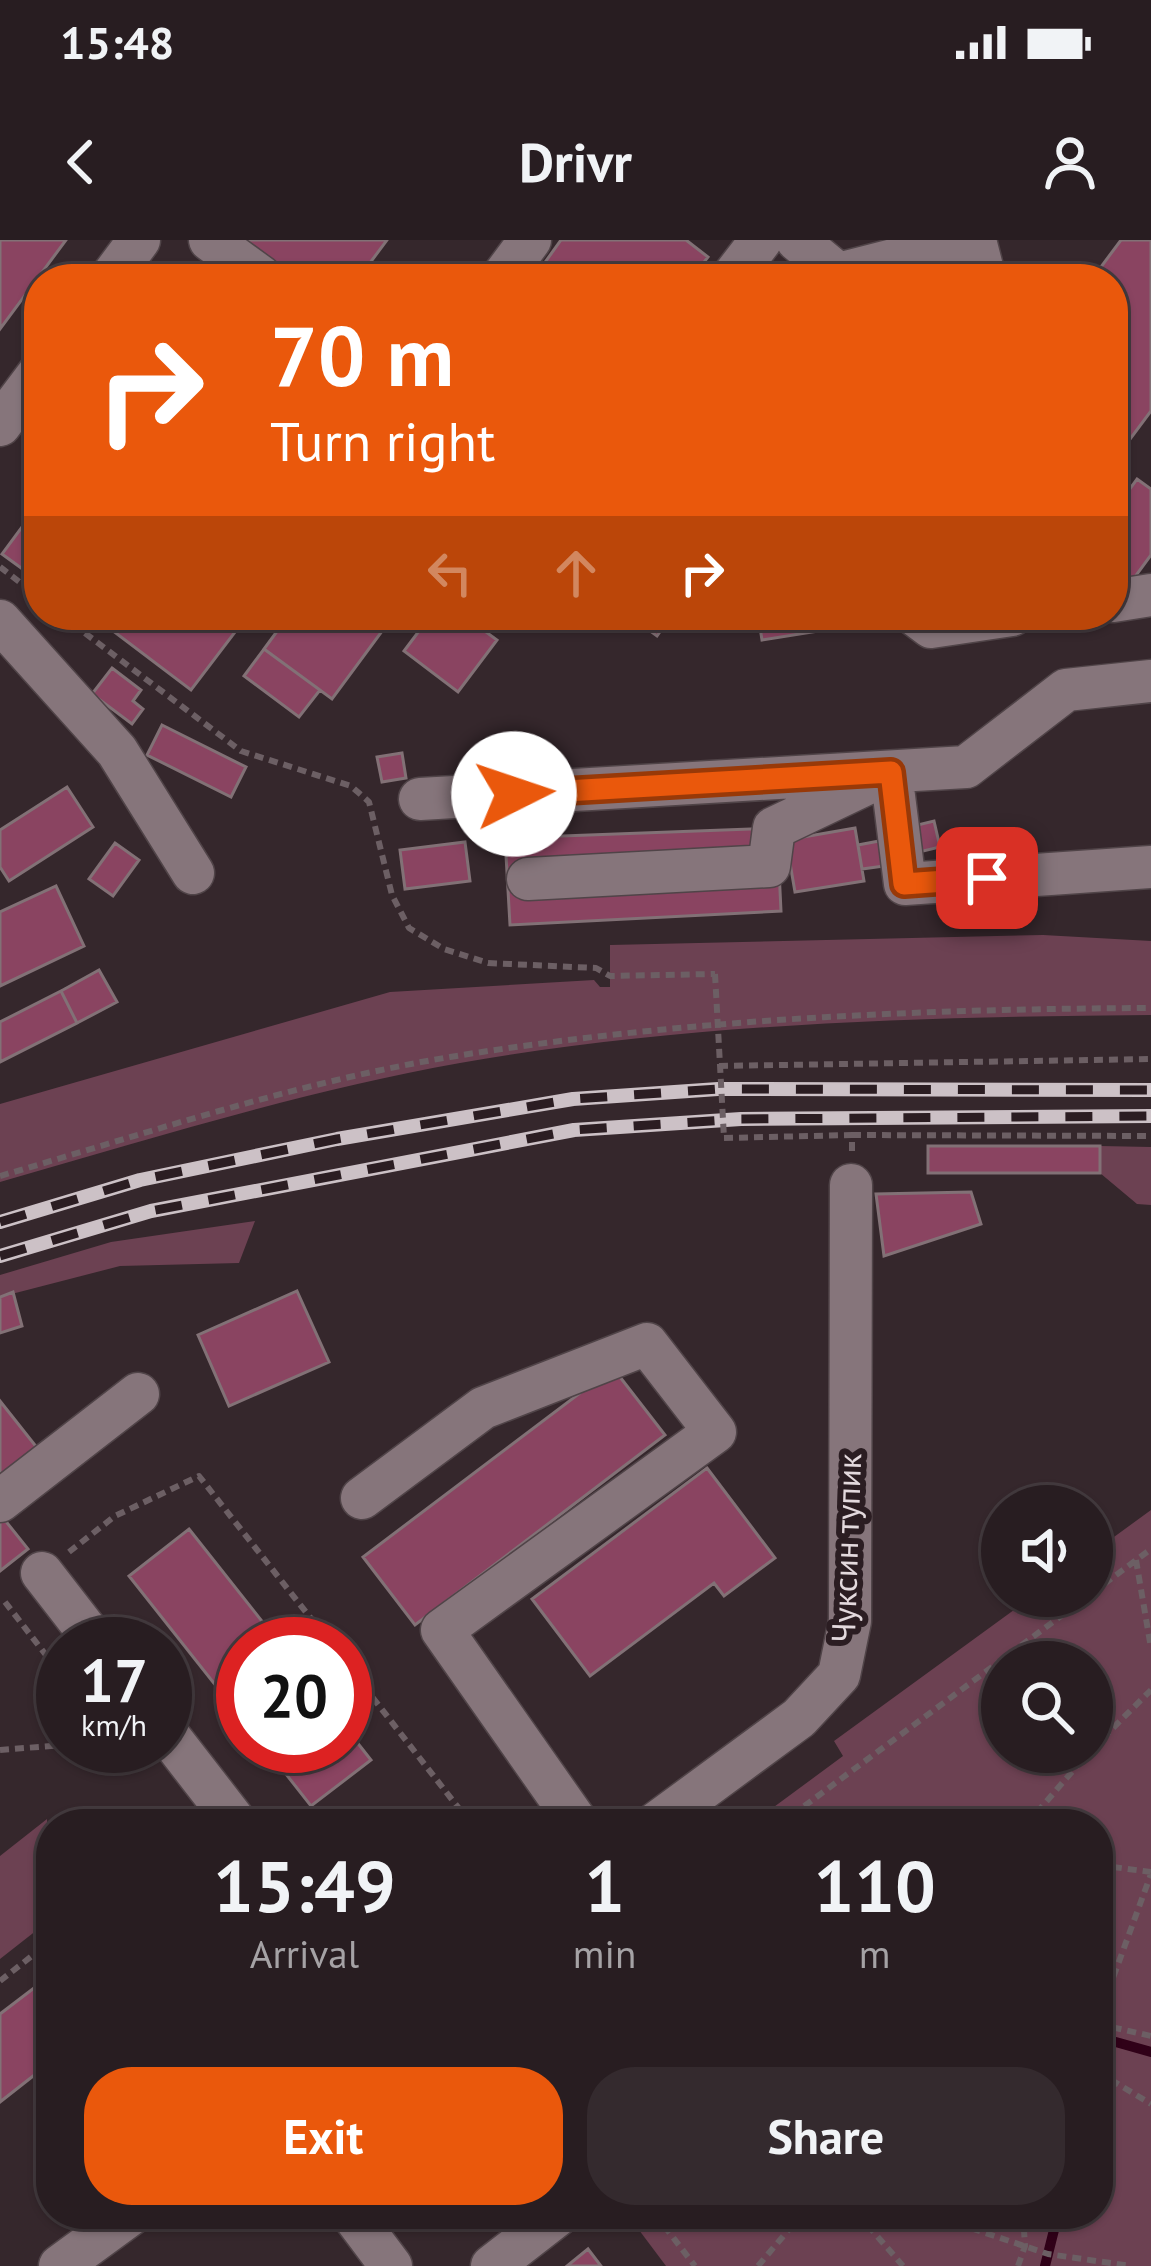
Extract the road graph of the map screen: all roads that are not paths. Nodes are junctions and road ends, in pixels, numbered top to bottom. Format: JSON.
{"nodes":[{"id":1,"x":210,"y":240,"type":"edge"},
{"id":2,"x":761,"y":240,"type":"edge"},
{"id":3,"x":796,"y":240,"type":"edge"},
{"id":4,"x":974,"y":240,"type":"edge"},
{"id":5,"x":243,"y":264,"type":"edge"},
{"id":6,"x":743,"y":264,"type":"edge"},
{"id":7,"x":826,"y":264,"type":"edge"},
{"id":8,"x":878,"y":264,"type":"edge"},
{"id":9,"x":24,"y":396,"type":"edge"},
{"id":10,"x":0,"y":425,"type":"edge"},
{"id":11,"x":0,"y":620,"type":"edge"},
{"id":12,"x":1151,"y":681,"type":"edge"},
{"id":13,"x":891,"y":772,"type":"junction"},
{"id":14,"x":403,"y":800,"type":"road end"},
{"id":15,"x":1151,"y":868,"type":"edge"},
{"id":16,"x":193,"y":873,"type":"dead end"},
{"id":17,"x":528,"y":879,"type":"dead end"},
{"id":18,"x":852,"y":1165,"type":"road end"},
{"id":19,"x":138,"y":1394,"type":"dead end"},
{"id":20,"x":362,"y":1498,"type":"dead end"},
{"id":21,"x":0,"y":1501,"type":"edge"},
{"id":22,"x":42,"y":1573,"type":"road end"},
{"id":23,"x":77,"y":1617,"type":"edge"},
{"id":24,"x":192,"y":1766,"type":"edge"},
{"id":25,"x":225,"y":1809,"type":"edge"},
{"id":26,"x":567,"y":1809,"type":"edge"},
{"id":27,"x":676,"y":1809,"type":"edge"},
{"id":28,"x":111,"y":2229,"type":"edge"},
{"id":29,"x":364,"y":2229,"type":"edge"},
{"id":30,"x":540,"y":2229,"type":"edge"},
{"id":31,"x":61,"y":2266,"type":"edge"},
{"id":32,"x":392,"y":2266,"type":"edge"},
{"id":33,"x":493,"y":2266,"type":"edge"}],
"edges":[{"from":1,"to":5,"type":"street"},
{"from":2,"to":6,"type":"street"},
{"from":3,"to":7,"type":"street"},
{"from":4,"to":8,"type":"street"},
{"from":9,"to":10,"type":"street"},
{"from":11,"to":16,"type":"street"},
{"from":12,"to":13,"type":"street"},
{"from":13,"to":14,"type":"street"},
{"from":13,"to":15,"type":"street"},
{"from":13,"to":17,"type":"street"},
{"from":18,"to":27,"type":"street","name":"Чуксин тупик"},
{"from":19,"to":21,"type":"street"},
{"from":20,"to":26,"type":"street"},
{"from":22,"to":23,"type":"street"},
{"from":24,"to":25,"type":"street"},
{"from":28,"to":31,"type":"street"},
{"from":29,"to":32,"type":"street"},
{"from":30,"to":33,"type":"street"}]}
